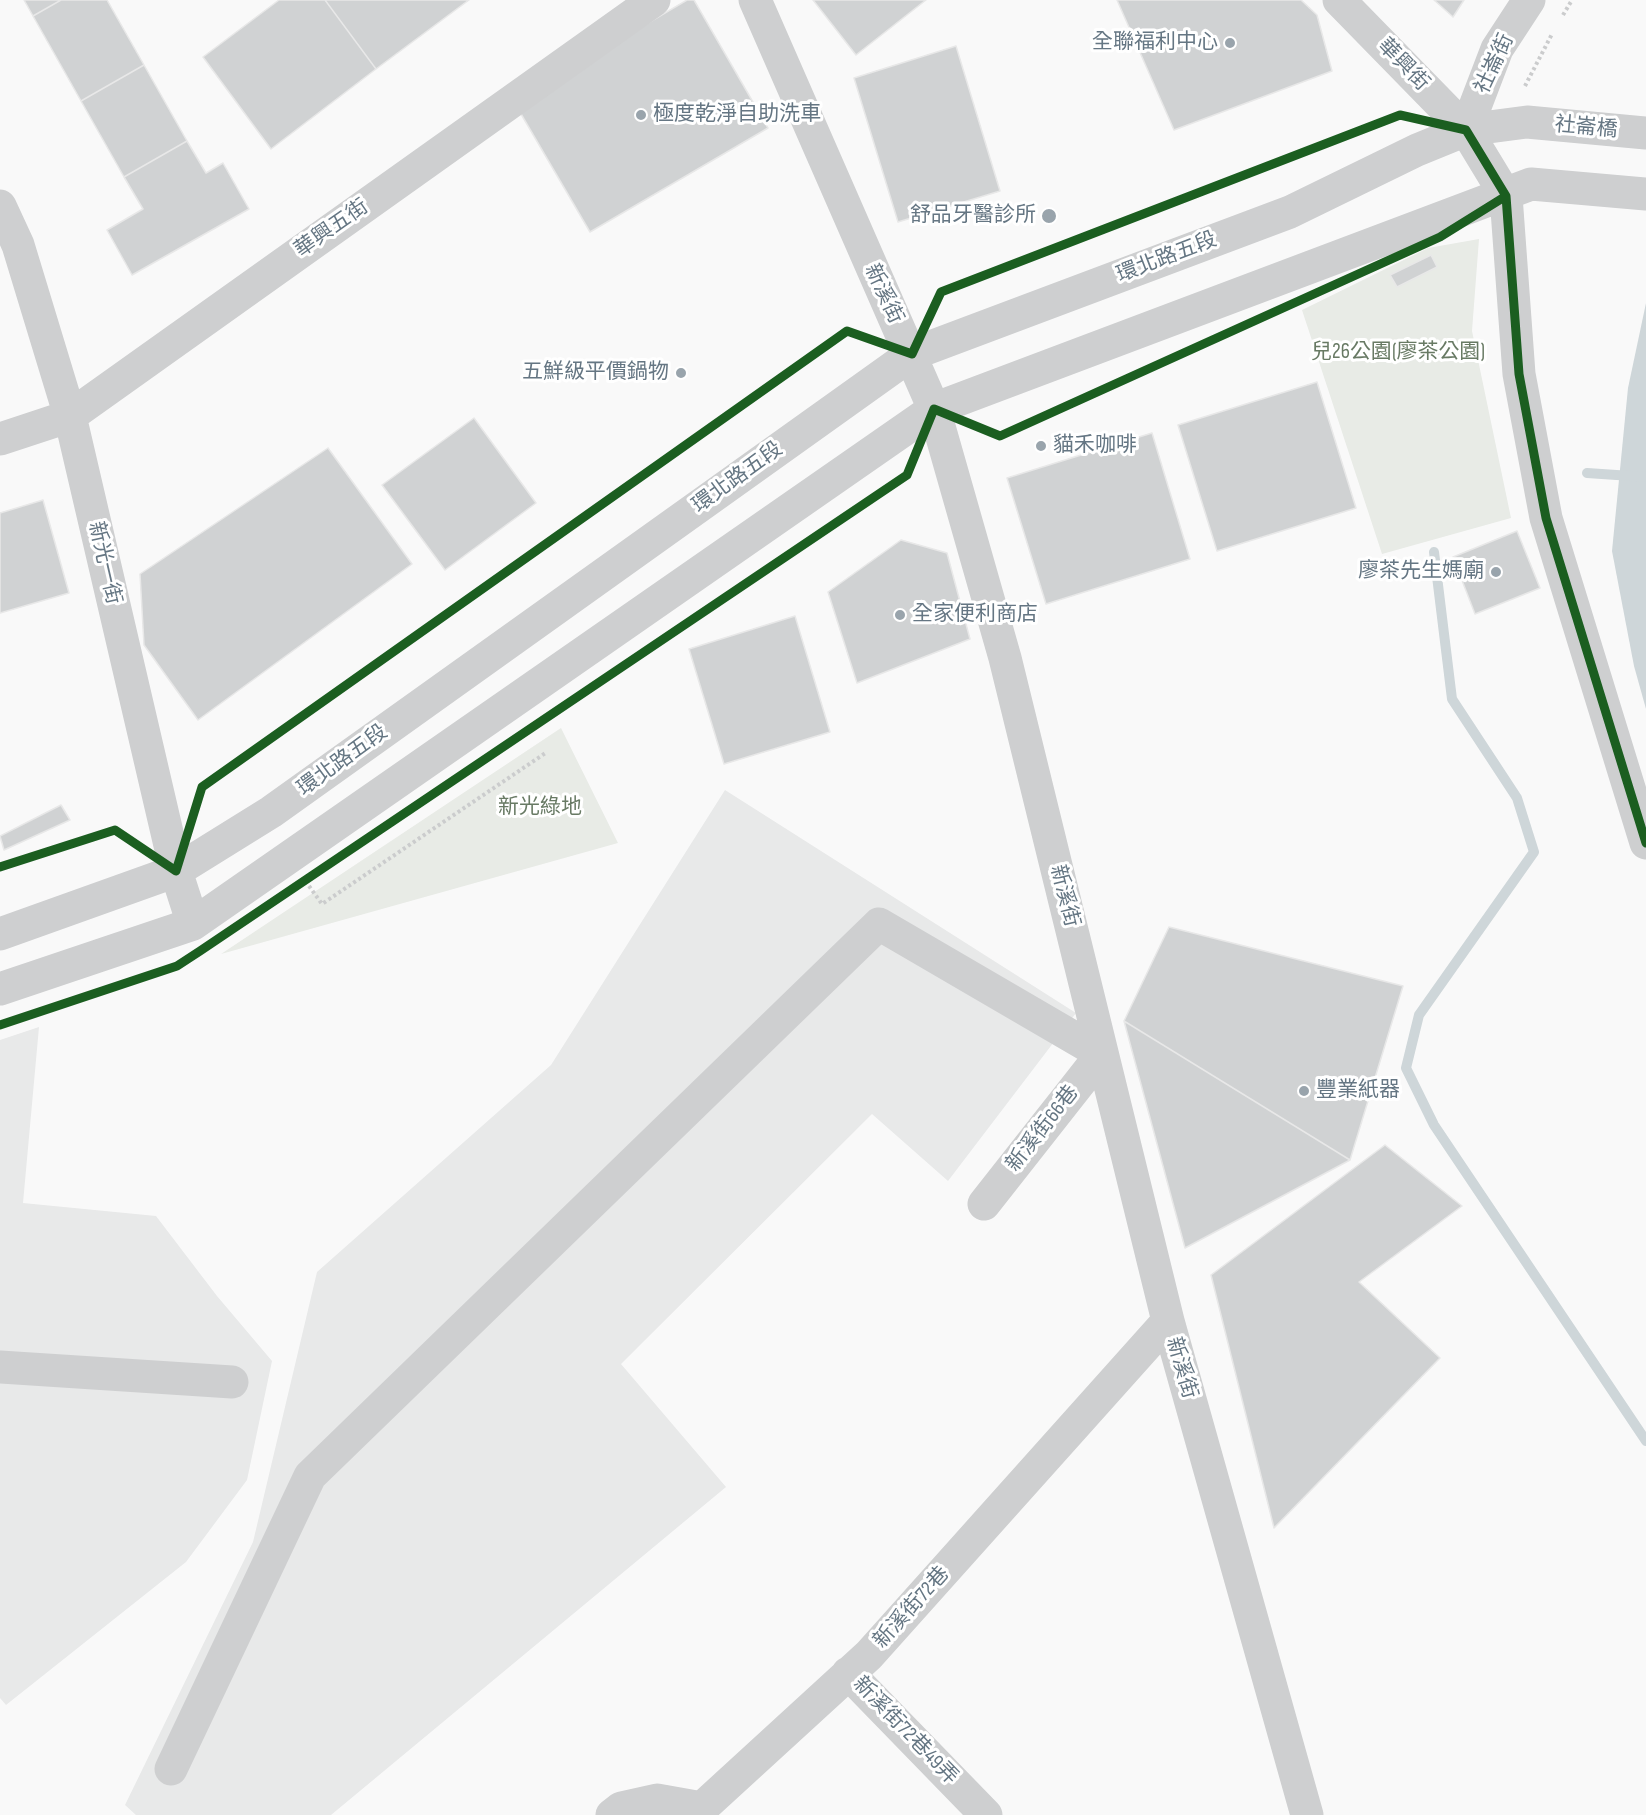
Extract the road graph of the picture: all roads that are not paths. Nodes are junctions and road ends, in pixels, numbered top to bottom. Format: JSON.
{"nodes":[{"id":1,"x":654,"y":0,"type":"edge"},
{"id":2,"x":755,"y":0,"type":"edge"},
{"id":3,"x":1339,"y":0,"type":"edge"},
{"id":4,"x":1529,"y":0,"type":"edge"},
{"id":5,"x":1527,"y":122,"type":"joint"},
{"id":6,"x":1466,"y":130,"type":"junction"},
{"id":7,"x":1646,"y":133,"type":"edge"},
{"id":8,"x":1519,"y":190,"type":"junction"},
{"id":9,"x":1646,"y":194,"type":"edge"},
{"id":10,"x":0,"y":206,"type":"edge"},
{"id":11,"x":912,"y":354,"type":"junction"},
{"id":12,"x":934,"y":409,"type":"junction"},
{"id":13,"x":70,"y":416,"type":"junction"},
{"id":14,"x":0,"y":439,"type":"edge"},
{"id":15,"x":1646,"y":843,"type":"edge"},
{"id":16,"x":176,"y":871,"type":"junction"},
{"id":17,"x":193,"y":924,"type":"junction"},
{"id":18,"x":0,"y":934,"type":"edge"},
{"id":19,"x":0,"y":989,"type":"edge"},
{"id":20,"x":1102,"y":1054,"type":"junction"},
{"id":21,"x":984,"y":1204,"type":"dead end"},
{"id":22,"x":1168,"y":1321,"type":"junction"},
{"id":23,"x":0,"y":1367,"type":"edge"},
{"id":24,"x":232,"y":1383,"type":"dead end"},
{"id":25,"x":848,"y":1673,"type":"junction"},
{"id":26,"x":171,"y":1769,"type":"dead end"},
{"id":27,"x":612,"y":1815,"type":"edge"},
{"id":28,"x":986,"y":1815,"type":"edge"},
{"id":29,"x":1307,"y":1815,"type":"edge"}],
"edges":[{"from":1,"to":13,"type":"street","name":"華興五街"},
{"from":2,"to":11,"type":"street","name":"新溪街"},
{"from":3,"to":6,"type":"street","name":"華興街"},
{"from":4,"to":6,"type":"street","name":"社崙街"},
{"from":5,"to":6,"type":"street","name":"環北路五段"},
{"from":5,"to":7,"type":"street","name":"社崙橋"},
{"from":6,"to":8,"type":"street","name":"華興街"},
{"from":6,"to":11,"type":"street","name":"環北路五段"},
{"from":8,"to":9,"type":"street"},
{"from":8,"to":12,"type":"street"},
{"from":8,"to":15,"type":"street"},
{"from":10,"to":13,"type":"street","name":"新光一街"},
{"from":11,"to":12,"type":"street","name":"新溪街"},
{"from":11,"to":16,"type":"street","name":"環北路五段"},
{"from":12,"to":17,"type":"street"},
{"from":12,"to":20,"type":"street","name":"新溪街"},
{"from":13,"to":14,"type":"street","name":"華興五街"},
{"from":13,"to":16,"type":"street","name":"新光一街"},
{"from":16,"to":17,"type":"street","name":"新光一街"},
{"from":16,"to":18,"type":"street","name":"環北路五段"},
{"from":17,"to":19,"type":"street"},
{"from":20,"to":21,"type":"street","name":"新溪街66巷"},
{"from":20,"to":22,"type":"street","name":"新溪街"},
{"from":20,"to":26,"type":"street"},
{"from":22,"to":25,"type":"street","name":"新溪街72巷"},
{"from":22,"to":29,"type":"street","name":"新溪街"},
{"from":23,"to":24,"type":"street"},
{"from":25,"to":27,"type":"street","name":"新溪街72巷"},
{"from":25,"to":28,"type":"street","name":"新溪街72巷49弄"}]}
